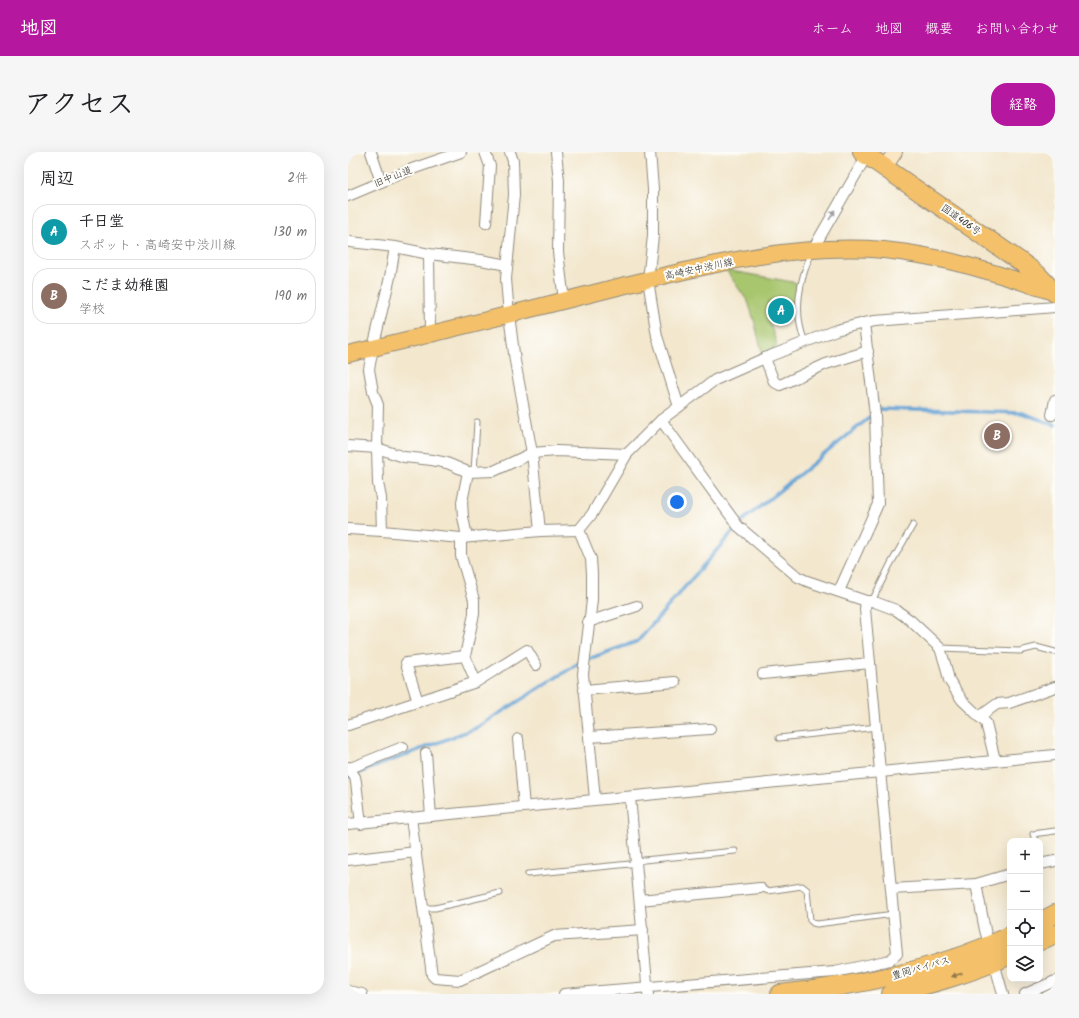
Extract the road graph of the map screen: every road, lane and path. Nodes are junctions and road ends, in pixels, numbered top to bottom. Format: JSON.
{"nodes":[{"id":1,"x":371,"y":152,"type":"edge"},
{"id":2,"x":461,"y":152,"type":"edge"},
{"id":3,"x":485,"y":152,"type":"edge"},
{"id":4,"x":510,"y":152,"type":"edge"},
{"id":5,"x":556,"y":152,"type":"edge"},
{"id":6,"x":650,"y":152,"type":"edge"},
{"id":7,"x":895,"y":152,"type":"edge"},
{"id":8,"x":865,"y":153,"type":"edge"},
{"id":9,"x":885,"y":167,"type":"junction"},
{"id":10,"x":381,"y":182,"type":"junction"},
{"id":11,"x":348,"y":196,"type":"edge"},
{"id":12,"x":486,"y":223,"type":"dead end"},
{"id":13,"x":348,"y":241,"type":"edge"},
{"id":14,"x":395,"y":247,"type":"junction"},
{"id":15,"x":813,"y":249,"type":"junction"},
{"id":16,"x":429,"y":254,"type":"junction"},
{"id":17,"x":507,"y":265,"type":"junction"},
{"id":18,"x":648,"y":280,"type":"junction"},
{"id":19,"x":1054,"y":297,"type":"edge"},
{"id":20,"x":564,"y":301,"type":"junction"},
{"id":21,"x":509,"y":315,"type":"junction"},
{"id":22,"x":864,"y":323,"type":"junction"},
{"id":23,"x":430,"y":334,"type":"junction"},
{"id":24,"x":805,"y":342,"type":"junction"},
{"id":25,"x":373,"y":348,"type":"junction"},
{"id":26,"x":868,"y":351,"type":"junction"},
{"id":27,"x":348,"y":354,"type":"edge"},
{"id":28,"x":765,"y":358,"type":"junction"},
{"id":29,"x":1055,"y":400,"type":"edge"},
{"id":30,"x":679,"y":407,"type":"junction"},
{"id":31,"x":1052,"y":415,"type":"dead end"},
{"id":32,"x":660,"y":420,"type":"junction"},
{"id":33,"x":477,"y":422,"type":"dead end"},
{"id":34,"x":348,"y":446,"type":"edge"},
{"id":35,"x":377,"y":448,"type":"junction"},
{"id":36,"x":532,"y":453,"type":"junction"},
{"id":37,"x":628,"y":454,"type":"junction"},
{"id":38,"x":471,"y":472,"type":"junction"},
{"id":39,"x":913,"y":524,"type":"dead end"},
{"id":40,"x":348,"y":529,"type":"edge"},
{"id":41,"x":579,"y":530,"type":"junction"},
{"id":42,"x":382,"y":531,"type":"junction"},
{"id":43,"x":540,"y":531,"type":"junction"},
{"id":44,"x":464,"y":538,"type":"junction"},
{"id":45,"x":839,"y":591,"type":"junction"},
{"id":46,"x":869,"y":601,"type":"junction"},
{"id":47,"x":637,"y":606,"type":"dead end"},
{"id":48,"x":588,"y":622,"type":"junction"},
{"id":49,"x":940,"y":648,"type":"junction"},
{"id":50,"x":1055,"y":652,"type":"edge"},
{"id":51,"x":465,"y":656,"type":"junction"},
{"id":52,"x":870,"y":663,"type":"junction"},
{"id":53,"x":536,"y":665,"type":"dead end"},
{"id":54,"x":763,"y":674,"type":"dead end"},
{"id":55,"x":476,"y":682,"type":"junction"},
{"id":56,"x":675,"y":682,"type":"dead end"},
{"id":57,"x":1055,"y":687,"type":"edge"},
{"id":58,"x":584,"y":690,"type":"junction"},
{"id":59,"x":418,"y":702,"type":"junction"},
{"id":60,"x":979,"y":716,"type":"junction"},
{"id":61,"x":348,"y":725,"type":"edge"},
{"id":62,"x":877,"y":727,"type":"junction"},
{"id":63,"x":710,"y":729,"type":"dead end"},
{"id":64,"x":589,"y":737,"type":"junction"},
{"id":65,"x":779,"y":738,"type":"dead end"},
{"id":66,"x":518,"y":739,"type":"dead end"},
{"id":67,"x":403,"y":747,"type":"dead end"},
{"id":68,"x":426,"y":752,"type":"dead end"},
{"id":69,"x":1055,"y":755,"type":"edge"},
{"id":70,"x":995,"y":760,"type":"junction"},
{"id":71,"x":350,"y":771,"type":"edge"},
{"id":72,"x":881,"y":771,"type":"junction"},
{"id":73,"x":630,"y":797,"type":"junction"},
{"id":74,"x":595,"y":799,"type":"junction"},
{"id":75,"x":524,"y":807,"type":"junction"},
{"id":76,"x":432,"y":816,"type":"junction"},
{"id":77,"x":411,"y":818,"type":"junction"},
{"id":78,"x":348,"y":824,"type":"edge"},
{"id":79,"x":361,"y":824,"type":"junction"},
{"id":80,"x":1055,"y":831,"type":"edge"},
{"id":81,"x":1034,"y":838,"type":"edge"},
{"id":82,"x":735,"y":851,"type":"dead end"},
{"id":83,"x":416,"y":852,"type":"junction"},
{"id":84,"x":348,"y":860,"type":"edge"},
{"id":85,"x":1055,"y":861,"type":"edge"},
{"id":86,"x":637,"y":862,"type":"junction"},
{"id":87,"x":1043,"y":863,"type":"edge"},
{"id":88,"x":528,"y":874,"type":"dead end"},
{"id":89,"x":1007,"y":875,"type":"edge"},
{"id":90,"x":976,"y":884,"type":"junction"},
{"id":91,"x":760,"y":888,"type":"joint"},
{"id":92,"x":892,"y":889,"type":"junction"},
{"id":93,"x":500,"y":893,"type":"dead end"},
{"id":94,"x":640,"y":900,"type":"junction"},
{"id":95,"x":424,"y":908,"type":"junction"},
{"id":96,"x":894,"y":914,"type":"junction"},
{"id":97,"x":1055,"y":914,"type":"edge"},
{"id":98,"x":1043,"y":920,"type":"edge"},
{"id":99,"x":642,"y":930,"type":"junction"},
{"id":100,"x":1055,"y":934,"type":"edge"},
{"id":101,"x":1007,"y":939,"type":"edge"},
{"id":102,"x":1043,"y":940,"type":"edge"},
{"id":103,"x":991,"y":954,"type":"junction"},
{"id":104,"x":1007,"y":955,"type":"edge"},
{"id":105,"x":1055,"y":981,"type":"edge"},
{"id":106,"x":348,"y":991,"type":"edge"},
{"id":107,"x":648,"y":991,"type":"edge"},
{"id":108,"x":362,"y":994,"type":"edge"},
{"id":109,"x":564,"y":994,"type":"edge"},
{"id":110,"x":780,"y":994,"type":"edge"},
{"id":111,"x":891,"y":994,"type":"edge"},
{"id":112,"x":1003,"y":994,"type":"edge"},
{"id":113,"x":1025,"y":994,"type":"edge"}],
"edges":[{"from":1,"to":10,"type":"street"},
{"from":2,"to":10,"type":"street","name":"旧中山道"},
{"from":3,"to":12,"type":"street"},
{"from":4,"to":17,"type":"street"},
{"from":5,"to":20,"type":"street"},
{"from":6,"to":18,"type":"street"},
{"from":7,"to":9,"type":"street"},
{"from":8,"to":9,"type":"highway","name":"国道406号"},
{"from":15,"to":8,"type":"street","one_way":true},
{"from":9,"to":19,"type":"highway","name":"国道406号"},
{"from":10,"to":11,"type":"street","name":"旧中山道"},
{"from":13,"to":14,"type":"street"},
{"from":14,"to":16,"type":"street"},
{"from":14,"to":25,"type":"street"},
{"from":15,"to":18,"type":"main road","name":"高崎安中渋川線"},
{"from":15,"to":19,"type":"main road","name":"高崎安中渋川線"},
{"from":15,"to":24,"type":"lane"},
{"from":16,"to":17,"type":"street"},
{"from":16,"to":23,"type":"street"},
{"from":17,"to":21,"type":"street"},
{"from":18,"to":20,"type":"main road","name":"高崎安中渋川線"},
{"from":18,"to":30,"type":"street"},
{"from":19,"to":22,"type":"street"},
{"from":20,"to":21,"type":"main road","name":"高崎安中渋川線"},
{"from":21,"to":23,"type":"main road","name":"高崎安中渋川線"},
{"from":21,"to":36,"type":"street"},
{"from":22,"to":24,"type":"street"},
{"from":22,"to":26,"type":"street"},
{"from":23,"to":25,"type":"main road","name":"高崎安中渋川線"},
{"from":24,"to":28,"type":"street"},
{"from":25,"to":27,"type":"main road","name":"高崎安中渋川線"},
{"from":25,"to":35,"type":"street"},
{"from":26,"to":28,"type":"street"},
{"from":26,"to":45,"type":"street"},
{"from":28,"to":30,"type":"street"},
{"from":29,"to":31,"type":"street"},
{"from":30,"to":32,"type":"street"},
{"from":32,"to":37,"type":"street"},
{"from":32,"to":45,"type":"street"},
{"from":33,"to":38,"type":"lane"},
{"from":34,"to":35,"type":"street"},
{"from":35,"to":38,"type":"street"},
{"from":35,"to":42,"type":"street"},
{"from":36,"to":37,"type":"street"},
{"from":36,"to":38,"type":"street"},
{"from":36,"to":43,"type":"street"},
{"from":37,"to":41,"type":"street"},
{"from":38,"to":44,"type":"street"},
{"from":39,"to":46,"type":"lane"},
{"from":40,"to":42,"type":"street"},
{"from":41,"to":43,"type":"street"},
{"from":41,"to":48,"type":"street"},
{"from":42,"to":44,"type":"street"},
{"from":43,"to":44,"type":"street"},
{"from":44,"to":51,"type":"street"},
{"from":45,"to":46,"type":"street"},
{"from":46,"to":49,"type":"street"},
{"from":46,"to":52,"type":"street"},
{"from":47,"to":48,"type":"street"},
{"from":48,"to":58,"type":"street"},
{"from":49,"to":50,"type":"lane"},
{"from":49,"to":60,"type":"street"},
{"from":51,"to":55,"type":"street"},
{"from":51,"to":59,"type":"street"},
{"from":52,"to":54,"type":"street"},
{"from":52,"to":62,"type":"street"},
{"from":53,"to":55,"type":"street"},
{"from":55,"to":59,"type":"street"},
{"from":56,"to":58,"type":"street"},
{"from":57,"to":60,"type":"street"},
{"from":58,"to":64,"type":"street"},
{"from":59,"to":61,"type":"street"},
{"from":60,"to":70,"type":"street"},
{"from":62,"to":65,"type":"lane"},
{"from":62,"to":72,"type":"street"},
{"from":63,"to":64,"type":"street"},
{"from":64,"to":74,"type":"street"},
{"from":66,"to":75,"type":"street"},
{"from":67,"to":71,"type":"street"},
{"from":68,"to":76,"type":"street"},
{"from":69,"to":70,"type":"street"},
{"from":70,"to":72,"type":"street"},
{"from":71,"to":79,"type":"street"},
{"from":72,"to":73,"type":"street"},
{"from":72,"to":92,"type":"street"},
{"from":73,"to":74,"type":"street"},
{"from":73,"to":86,"type":"street"},
{"from":74,"to":75,"type":"street"},
{"from":75,"to":76,"type":"street"},
{"from":76,"to":77,"type":"street"},
{"from":77,"to":79,"type":"street"},
{"from":77,"to":83,"type":"street"},
{"from":78,"to":79,"type":"street"},
{"from":80,"to":81,"type":"lane"},
{"from":82,"to":86,"type":"lane"},
{"from":83,"to":84,"type":"street"},
{"from":83,"to":95,"type":"street"},
{"from":85,"to":87,"type":"street"},
{"from":86,"to":88,"type":"lane"},
{"from":86,"to":94,"type":"street"},
{"from":89,"to":90,"type":"street"},
{"from":90,"to":92,"type":"street"},
{"from":90,"to":103,"type":"street"},
{"from":91,"to":94,"type":"street"},
{"from":91,"to":96,"type":"lane"},
{"from":92,"to":96,"type":"street"},
{"from":93,"to":95,"type":"lane"},
{"from":94,"to":99,"type":"street"},
{"from":95,"to":99,"type":"street"},
{"from":96,"to":107,"type":"street"},
{"from":97,"to":98,"type":"highway"},
{"from":99,"to":107,"type":"street"},
{"from":100,"to":102,"type":"highway"},
{"from":101,"to":103,"type":"highway","name":"豊岡バイパス"},
{"from":103,"to":104,"type":"highway","name":"豊岡バイパス"},
{"from":103,"to":110,"type":"highway","name":"豊岡バイパス"},
{"from":103,"to":111,"type":"highway","name":"豊岡バイパス","one_way":true},
{"from":103,"to":112,"type":"street"},
{"from":105,"to":113,"type":"street"},
{"from":106,"to":108,"type":"street"},
{"from":107,"to":109,"type":"street"}]}
